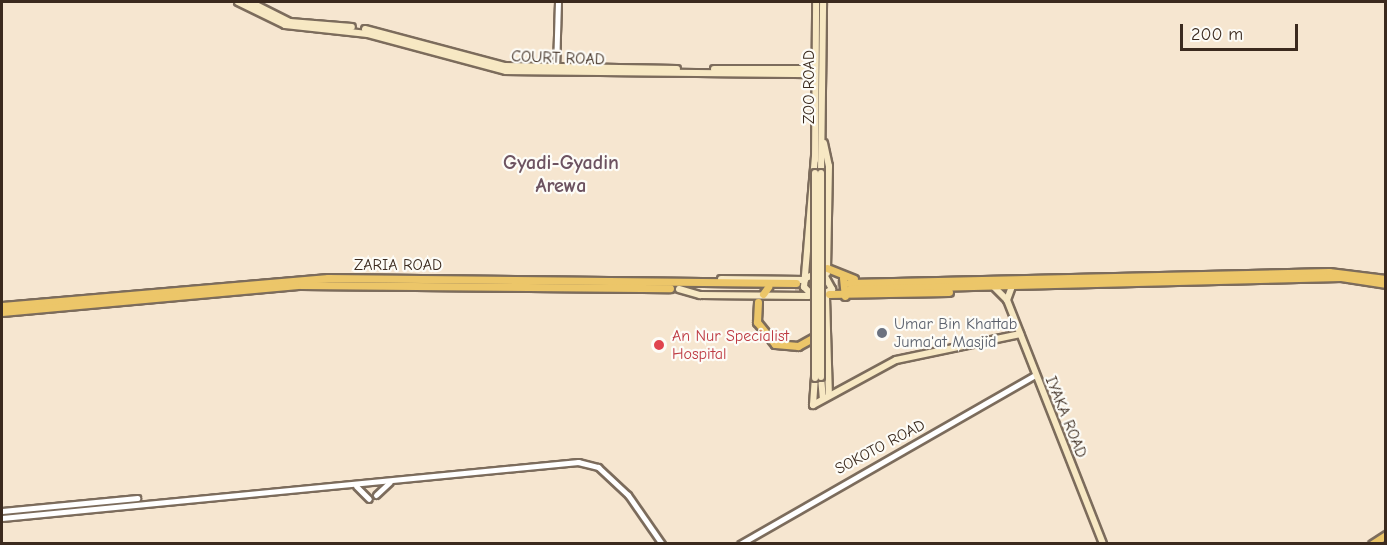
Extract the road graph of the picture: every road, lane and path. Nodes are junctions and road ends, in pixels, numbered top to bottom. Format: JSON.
{"nodes":[{"id":1,"x":238,"y":2,"type":"edge"},
{"id":2,"x":250,"y":2,"type":"edge"},
{"id":3,"x":558,"y":2,"type":"edge"},
{"id":4,"x":816,"y":2,"type":"edge"},
{"id":5,"x":823,"y":2,"type":"edge"},
{"id":6,"x":556,"y":71,"type":"junction"},
{"id":7,"x":815,"y":72,"type":"junction"},
{"id":8,"x":822,"y":135,"type":"junction"},
{"id":9,"x":815,"y":156,"type":"junction"},
{"id":10,"x":818,"y":173,"type":"junction"},
{"id":11,"x":827,"y":271,"type":"junction"},
{"id":12,"x":805,"y":279,"type":"junction"},
{"id":13,"x":1386,"y":279,"type":"edge"},
{"id":14,"x":847,"y":283,"type":"junction"},
{"id":15,"x":691,"y":284,"type":"junction"},
{"id":16,"x":1386,"y":284,"type":"edge"},
{"id":17,"x":1012,"y":286,"type":"junction"},
{"id":18,"x":954,"y":287,"type":"junction"},
{"id":19,"x":994,"y":287,"type":"junction"},
{"id":20,"x":679,"y":288,"type":"junction"},
{"id":21,"x":809,"y":296,"type":"junction"},
{"id":22,"x":827,"y":296,"type":"junction"},
{"id":23,"x":844,"y":296,"type":"junction"},
{"id":24,"x":1007,"y":300,"type":"junction"},
{"id":25,"x":759,"y":302,"type":"dead end"},
{"id":26,"x":2,"y":306,"type":"edge"},
{"id":27,"x":2,"y":312,"type":"edge"},
{"id":28,"x":1020,"y":334,"type":"junction"},
{"id":29,"x":816,"y":336,"type":"junction"},
{"id":30,"x":1035,"y":375,"type":"junction"},
{"id":31,"x":818,"y":378,"type":"junction"},
{"id":32,"x":826,"y":398,"type":"junction"},
{"id":33,"x":391,"y":481,"type":"junction"},
{"id":34,"x":352,"y":485,"type":"junction"},
{"id":35,"x":376,"y":495,"type":"dead end"},
{"id":36,"x":137,"y":498,"type":"dead end"},
{"id":37,"x":369,"y":498,"type":"dead end"},
{"id":38,"x":2,"y":511,"type":"edge"},
{"id":39,"x":2,"y":518,"type":"edge"},
{"id":40,"x":1386,"y":535,"type":"edge"},
{"id":41,"x":662,"y":543,"type":"edge"},
{"id":42,"x":740,"y":543,"type":"edge"},
{"id":43,"x":1103,"y":543,"type":"edge"},
{"id":44,"x":1372,"y":543,"type":"edge"}],
"edges":[{"from":1,"to":6,"type":"main road","name":"COURT ROAD"},
{"from":2,"to":6,"type":"main road","name":"COURT ROAD"},
{"from":3,"to":6,"type":"street"},
{"from":4,"to":7,"type":"main road","name":"ZOO ROAD"},
{"from":5,"to":8,"type":"main road","name":"ZOO ROAD"},
{"from":6,"to":7,"type":"main road","name":"COURT ROAD"},
{"from":7,"to":9,"type":"main road","name":"ZOO ROAD"},
{"from":8,"to":10,"type":"main road","name":"ZOO ROAD"},
{"from":8,"to":11,"type":"main road"},
{"from":9,"to":10,"type":"main road","name":"ZOO ROAD"},
{"from":9,"to":12,"type":"main road"},
{"from":10,"to":29,"type":"main road","bridge":true},
{"from":10,"to":31,"type":"main road","bridge":true},
{"from":11,"to":12,"type":"main road"},
{"from":11,"to":14,"type":"main road"},
{"from":11,"to":22,"type":"main road"},
{"from":12,"to":15,"type":"main road"},
{"from":12,"to":21,"type":"main road"},
{"from":13,"to":18,"type":"main road"},
{"from":14,"to":18,"type":"main road"},
{"from":14,"to":23,"type":"main road"},
{"from":15,"to":20,"type":"main road","name":"ZARIA ROAD"},
{"from":15,"to":26,"type":"main road","name":"ZARIA ROAD"},
{"from":16,"to":17,"type":"main road"},
{"from":17,"to":19,"type":"main road"},
{"from":17,"to":24,"type":"main road"},
{"from":18,"to":19,"type":"main road"},
{"from":18,"to":23,"type":"main road"},
{"from":19,"to":24,"type":"main road"},
{"from":20,"to":21,"type":"main road"},
{"from":20,"to":27,"type":"main road","name":"ZARIA ROAD"},
{"from":21,"to":22,"type":"main road"},
{"from":22,"to":23,"type":"main road"},
{"from":22,"to":32,"type":"main road"},
{"from":24,"to":28,"type":"main road","name":"IYAKA ROAD"},
{"from":25,"to":29,"type":"main road"},
{"from":28,"to":30,"type":"main road","name":"IYAKA ROAD"},
{"from":28,"to":32,"type":"main road"},
{"from":29,"to":31,"type":"main road","bridge":true},
{"from":30,"to":42,"type":"street","name":"SOKOTO ROAD"},
{"from":30,"to":43,"type":"main road","name":"IYAKA ROAD"},
{"from":31,"to":32,"type":"main road"},
{"from":31,"to":32,"type":"main road"},
{"from":33,"to":34,"type":"street"},
{"from":33,"to":35,"type":"street"},
{"from":33,"to":41,"type":"street"},
{"from":34,"to":37,"type":"street"},
{"from":34,"to":39,"type":"street"},
{"from":36,"to":38,"type":"street"},
{"from":40,"to":44,"type":"main road"}]}
